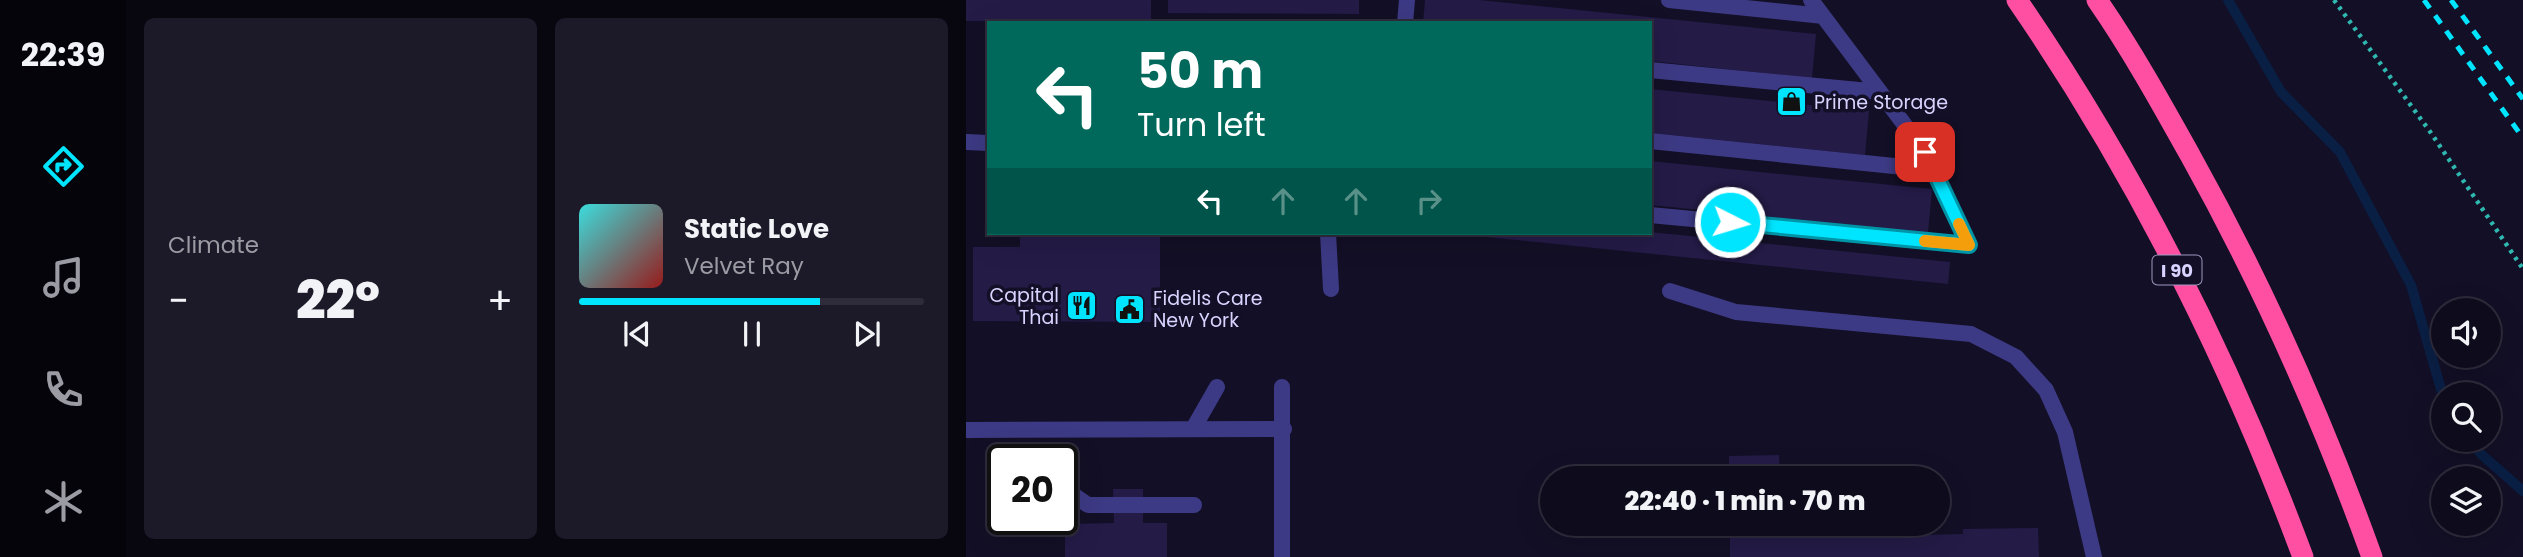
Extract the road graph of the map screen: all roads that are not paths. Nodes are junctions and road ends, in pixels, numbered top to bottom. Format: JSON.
{"nodes":[{"id":1,"x":1407,"y":0,"type":"edge"},
{"id":2,"x":1669,"y":0,"type":"edge"},
{"id":3,"x":1811,"y":0,"type":"edge"},
{"id":4,"x":2017,"y":0,"type":"edge"},
{"id":5,"x":2097,"y":0,"type":"edge"},
{"id":6,"x":1823,"y":16,"type":"junction"},
{"id":7,"x":1405,"y":21,"type":"edge"},
{"id":8,"x":1652,"y":70,"type":"edge"},
{"id":9,"x":1880,"y":92,"type":"junction"},
{"id":10,"x":1652,"y":141,"type":"edge"},
{"id":11,"x":966,"y":142,"type":"edge"},
{"id":12,"x":987,"y":144,"type":"edge"},
{"id":13,"x":1933,"y":170,"type":"junction"},
{"id":14,"x":1652,"y":215,"type":"edge"},
{"id":15,"x":1328,"y":235,"type":"edge"},
{"id":16,"x":1331,"y":289,"type":"dead end"},
{"id":17,"x":1670,"y":291,"type":"dead end"},
{"id":18,"x":1217,"y":387,"type":"dead end"},
{"id":19,"x":1282,"y":387,"type":"dead end"},
{"id":20,"x":1193,"y":429,"type":"junction"},
{"id":21,"x":1284,"y":429,"type":"junction"},
{"id":22,"x":966,"y":430,"type":"edge"},
{"id":23,"x":1078,"y":498,"type":"edge"},
{"id":24,"x":1194,"y":505,"type":"dead end"},
{"id":25,"x":1282,"y":557,"type":"edge"},
{"id":26,"x":2094,"y":557,"type":"edge"},
{"id":27,"x":2303,"y":557,"type":"edge"},
{"id":28,"x":2372,"y":557,"type":"edge"}],
"edges":[{"from":1,"to":7,"type":"lane"},
{"from":2,"to":6,"type":"lane"},
{"from":3,"to":6,"type":"lane"},
{"from":4,"to":27,"type":"highway","number":"I 90"},
{"from":5,"to":28,"type":"highway"},
{"from":6,"to":9,"type":"lane"},
{"from":8,"to":9,"type":"lane"},
{"from":9,"to":13,"type":"lane"},
{"from":10,"to":13,"type":"lane"},
{"from":11,"to":12,"type":"lane"},
{"from":13,"to":14,"type":"lane"},
{"from":15,"to":16,"type":"lane"},
{"from":17,"to":26,"type":"lane"},
{"from":18,"to":20,"type":"lane"},
{"from":19,"to":21,"type":"lane"},
{"from":20,"to":21,"type":"lane"},
{"from":20,"to":22,"type":"lane"},
{"from":21,"to":25,"type":"lane"},
{"from":23,"to":24,"type":"lane"}]}
